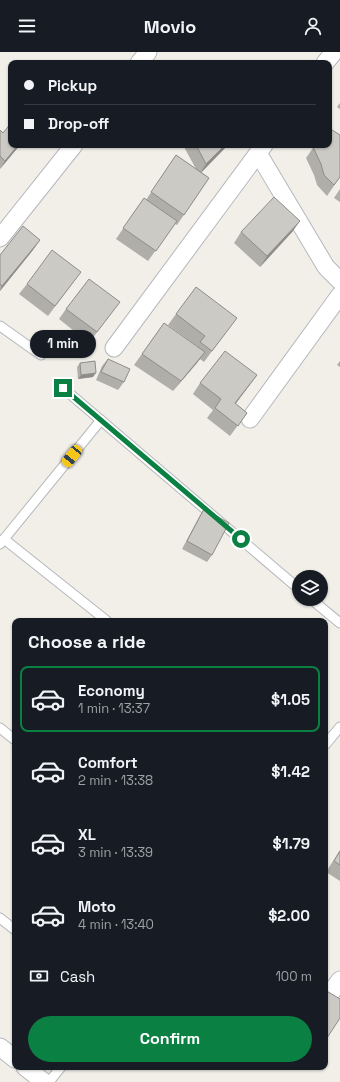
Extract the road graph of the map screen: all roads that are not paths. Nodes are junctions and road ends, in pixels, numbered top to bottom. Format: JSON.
{"nodes":[{"id":1,"x":148,"y":52,"type":"edge"},
{"id":2,"x":334,"y":52,"type":"edge"},
{"id":3,"x":141,"y":60,"type":"edge"},
{"id":4,"x":327,"y":60,"type":"edge"},
{"id":5,"x":72,"y":148,"type":"edge"},
{"id":6,"x":261,"y":149,"type":"edge"},
{"id":7,"x":0,"y":238,"type":"edge"},
{"id":8,"x":340,"y":281,"type":"edge"},
{"id":9,"x":340,"y":295,"type":"edge"},
{"id":10,"x":0,"y":326,"type":"edge"},
{"id":11,"x":114,"y":348,"type":"dead end"},
{"id":12,"x":41,"y":355,"type":"dead end"},
{"id":13,"x":63,"y":388,"type":"dead end"},
{"id":14,"x":250,"y":419,"type":"dead end"},
{"id":15,"x":101,"y":420,"type":"junction"},
{"id":16,"x":2,"y":542,"type":"edge"},
{"id":17,"x":292,"y":583,"type":"edge"},
{"id":18,"x":319,"y":606,"type":"edge"},
{"id":19,"x":103,"y":618,"type":"edge"},
{"id":20,"x":340,"y":624,"type":"edge"},
{"id":21,"x":340,"y":727,"type":"edge"},
{"id":22,"x":0,"y":728,"type":"edge"},
{"id":23,"x":12,"y":738,"type":"edge"},
{"id":24,"x":328,"y":741,"type":"edge"},
{"id":25,"x":0,"y":918,"type":"edge"},
{"id":26,"x":12,"y":928,"type":"edge"},
{"id":27,"x":340,"y":980,"type":"edge"},
{"id":28,"x":331,"y":999,"type":"edge"},
{"id":29,"x":0,"y":1047,"type":"edge"},
{"id":30,"x":12,"y":1057,"type":"edge"},
{"id":31,"x":29,"y":1070,"type":"edge"},
{"id":32,"x":59,"y":1070,"type":"edge"},
{"id":33,"x":44,"y":1082,"type":"edge"},
{"id":34,"x":49,"y":1082,"type":"edge"}],
"edges":[{"from":1,"to":3,"type":"street"},
{"from":2,"to":4,"type":"street"},
{"from":5,"to":7,"type":"street"},
{"from":6,"to":8,"type":"street"},
{"from":6,"to":11,"type":"street"},
{"from":9,"to":14,"type":"street"},
{"from":10,"to":12,"type":"lane"},
{"from":13,"to":15,"type":"lane"},
{"from":15,"to":16,"type":"lane"},
{"from":15,"to":17,"type":"lane"},
{"from":16,"to":19,"type":"lane"},
{"from":18,"to":20,"type":"lane"},
{"from":21,"to":24,"type":"lane"},
{"from":22,"to":23,"type":"lane"},
{"from":25,"to":26,"type":"lane"},
{"from":27,"to":28,"type":"street"},
{"from":29,"to":30,"type":"street"},
{"from":31,"to":33,"type":"street"},
{"from":32,"to":34,"type":"lane"}]}
